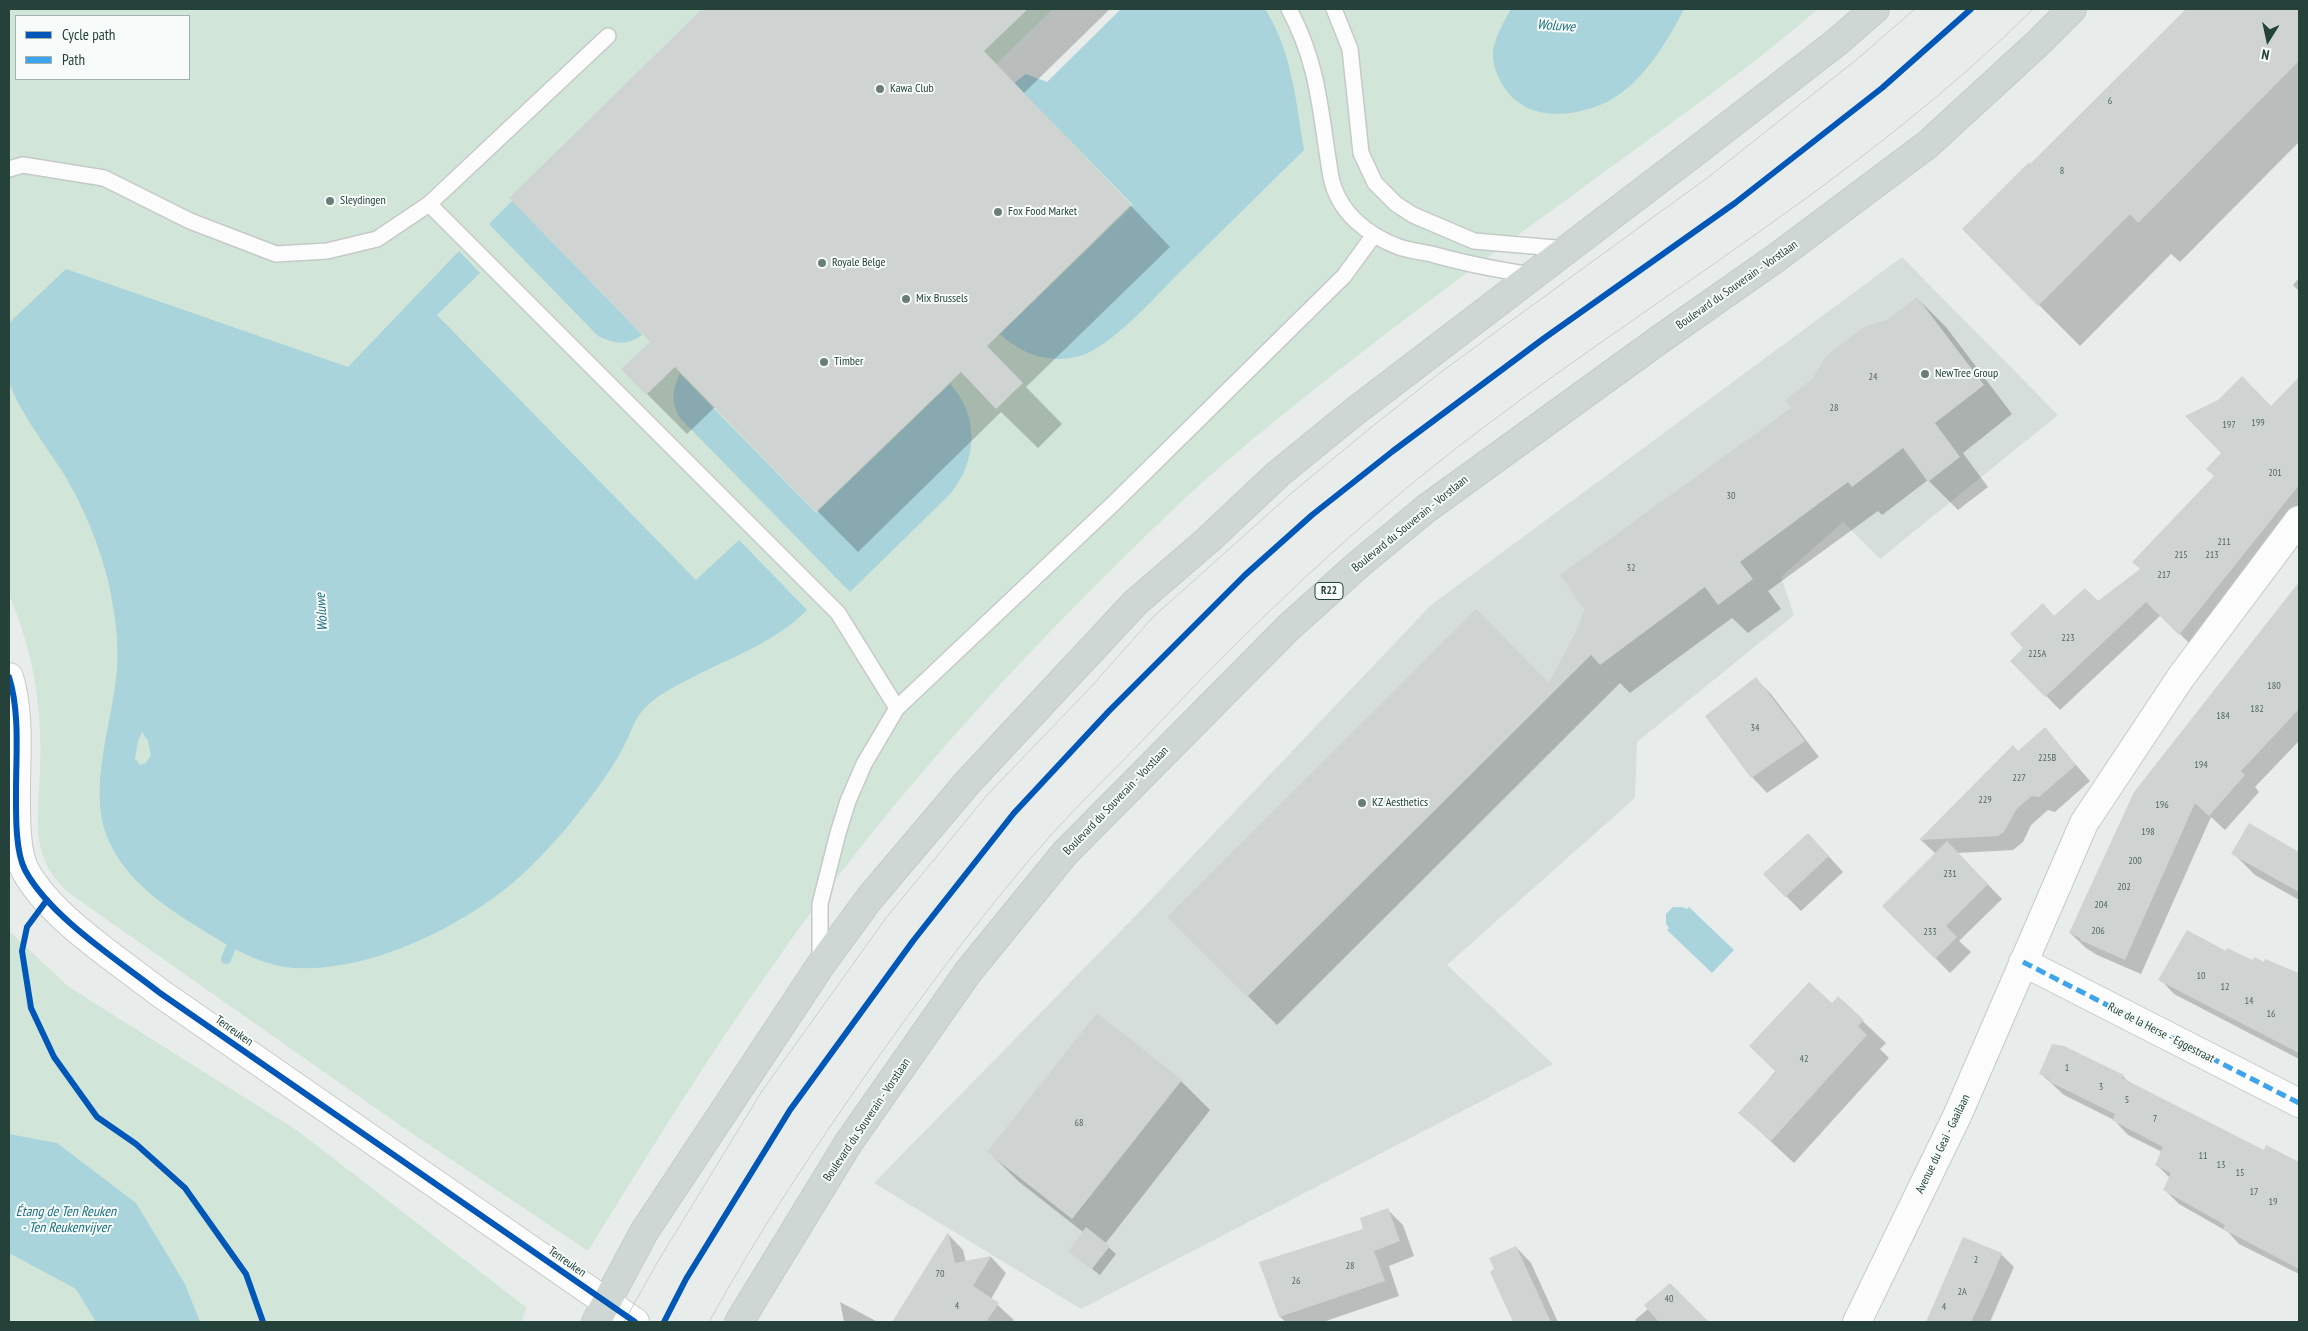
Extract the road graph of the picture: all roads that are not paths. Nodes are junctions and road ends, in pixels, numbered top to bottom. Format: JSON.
{"nodes":[{"id":1,"x":1289,"y":9,"type":"edge"},
{"id":2,"x":1334,"y":9,"type":"edge"},
{"id":3,"x":1875,"y":9,"type":"edge"},
{"id":4,"x":2072,"y":9,"type":"edge"},
{"id":5,"x":608,"y":36,"type":"dead end"},
{"id":6,"x":9,"y":169,"type":"edge"},
{"id":7,"x":429,"y":204,"type":"junction"},
{"id":8,"x":1374,"y":235,"type":"junction"},
{"id":9,"x":1566,"y":249,"type":"junction"},
{"id":10,"x":1532,"y":275,"type":"junction"},
{"id":11,"x":2299,"y":520,"type":"edge"},
{"id":12,"x":9,"y":677,"type":"edge"},
{"id":13,"x":897,"y":708,"type":"junction"},
{"id":14,"x":12,"y":829,"type":"edge"},
{"id":15,"x":2023,"y":962,"type":"junction"},
{"id":16,"x":820,"y":966,"type":"junction"},
{"id":17,"x":2299,"y":1103,"type":"edge"},
{"id":18,"x":601,"y":1312,"type":"edge"},
{"id":19,"x":1854,"y":1319,"type":"edge"},
{"id":20,"x":635,"y":1322,"type":"edge"},
{"id":21,"x":739,"y":1322,"type":"edge"}],
"edges":[{"from":1,"to":8,"type":"lane"},
{"from":2,"to":9,"type":"lane"},
{"from":3,"to":9,"type":"main road"},
{"from":4,"to":21,"type":"main road","name":"Boulevard du Souverain - Vorstlaan","number":"R22"},
{"from":5,"to":7,"type":"lane"},
{"from":6,"to":7,"type":"lane"},
{"from":7,"to":13,"type":"lane"},
{"from":8,"to":10,"type":"lane"},
{"from":8,"to":13,"type":"lane"},
{"from":9,"to":10,"type":"main road"},
{"from":10,"to":16,"type":"main road"},
{"from":11,"to":15,"type":"street","name":"Avenue du Geai - Gaailaan"},
{"from":12,"to":14,"type":"street","name":"Tenreuken"},
{"from":13,"to":16,"type":"lane"},
{"from":14,"to":18,"type":"street","name":"Tenreuken"},
{"from":15,"to":17,"type":"street","name":"Rue de la Herse - Eggestraat"},
{"from":15,"to":19,"type":"street","name":"Avenue du Geai - Gaailaan"},
{"from":16,"to":18,"type":"main road"},
{"from":18,"to":20,"type":"street","name":"Tenreuken"}]}
